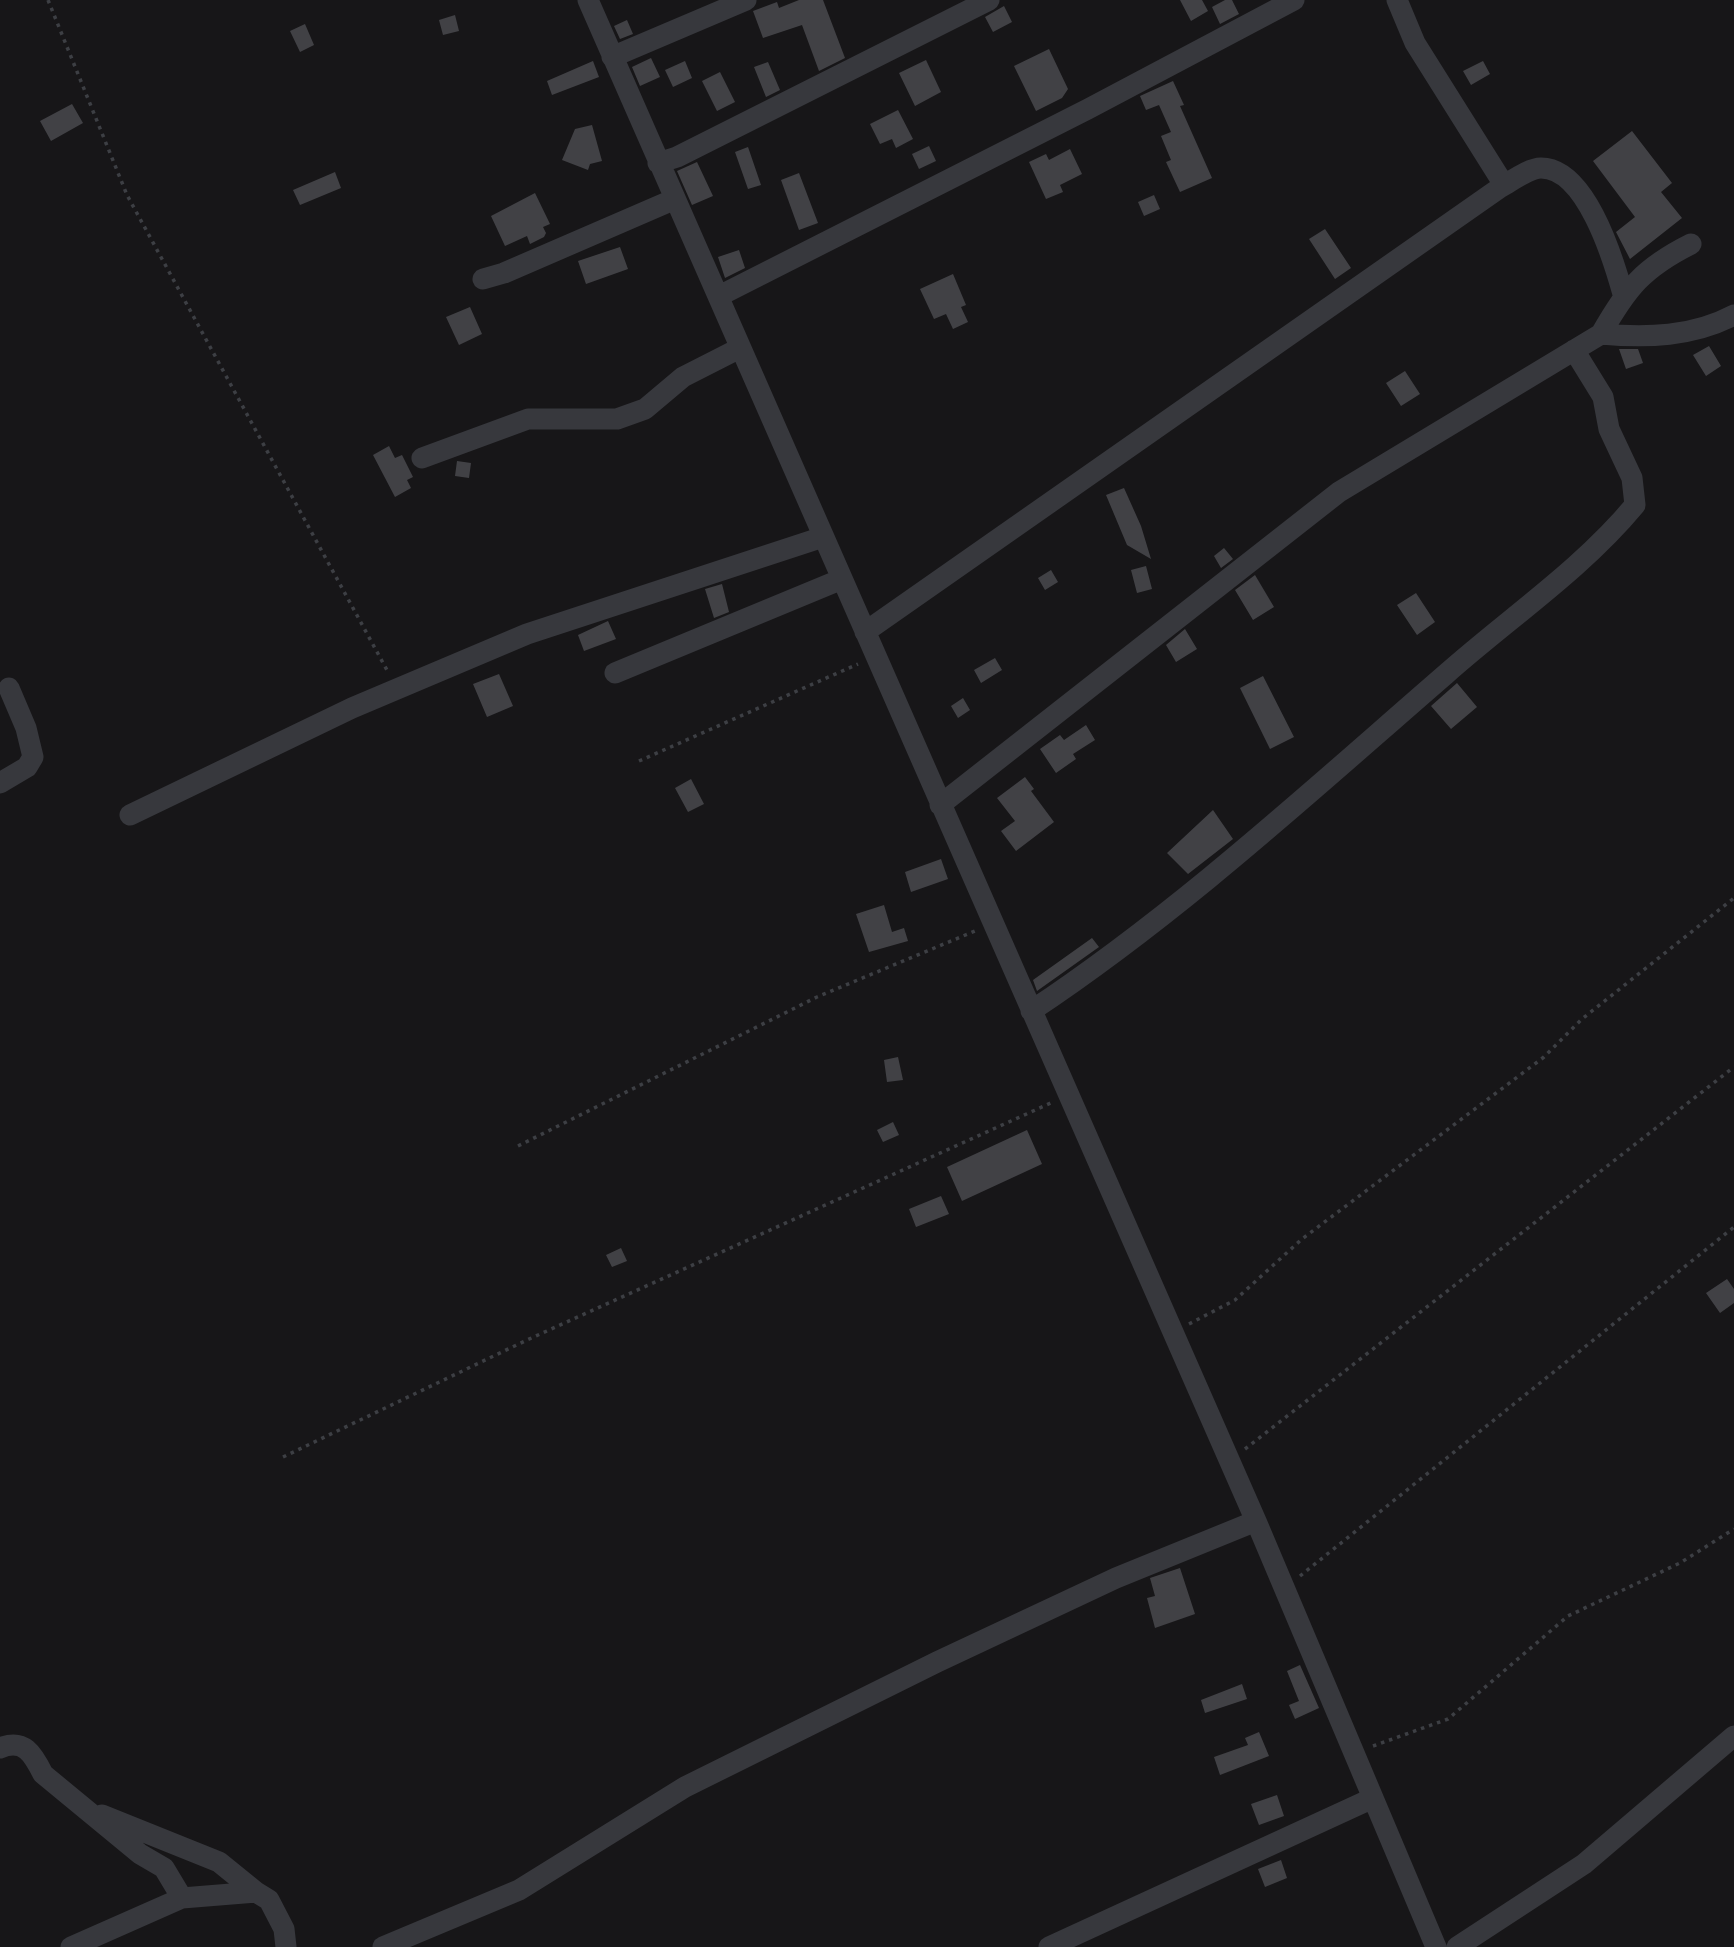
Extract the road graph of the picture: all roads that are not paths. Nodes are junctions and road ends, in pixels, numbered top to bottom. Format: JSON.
{"nodes":[{"id":1,"x":589,"y":0,"type":"edge"},
{"id":2,"x":746,"y":0,"type":"edge"},
{"id":3,"x":989,"y":0,"type":"edge"},
{"id":4,"x":1294,"y":0,"type":"edge"},
{"id":5,"x":1397,"y":0,"type":"edge"},
{"id":6,"x":612,"y":57,"type":"junction"},
{"id":7,"x":658,"y":163,"type":"junction"},
{"id":8,"x":1502,"y":187,"type":"junction"},
{"id":9,"x":674,"y":199,"type":"junction"},
{"id":10,"x":1691,"y":244,"type":"dead end"},
{"id":11,"x":483,"y":279,"type":"dead end"},
{"id":12,"x":1623,"y":294,"type":"junction"},
{"id":13,"x":719,"y":296,"type":"junction"},
{"id":14,"x":1734,"y":315,"type":"edge"},
{"id":15,"x":1601,"y":334,"type":"junction"},
{"id":16,"x":740,"y":348,"type":"junction"},
{"id":17,"x":1574,"y":350,"type":"junction"},
{"id":18,"x":422,"y":458,"type":"dead end"},
{"id":19,"x":823,"y":537,"type":"junction"},
{"id":20,"x":842,"y":579,"type":"junction"},
{"id":21,"x":865,"y":632,"type":"junction"},
{"id":22,"x":615,"y":673,"type":"dead end"},
{"id":23,"x":9,"y":688,"type":"dead end"},
{"id":24,"x":0,"y":783,"type":"edge"},
{"id":25,"x":940,"y":805,"type":"junction"},
{"id":26,"x":130,"y":815,"type":"dead end"},
{"id":27,"x":1031,"y":1011,"type":"junction"},
{"id":28,"x":1256,"y":1521,"type":"junction"},
{"id":29,"x":1734,"y":1736,"type":"edge"},
{"id":30,"x":0,"y":1748,"type":"edge"},
{"id":31,"x":1373,"y":1798,"type":"junction"},
{"id":32,"x":87,"y":1809,"type":"junction"},
{"id":33,"x":256,"y":1892,"type":"junction"},
{"id":34,"x":182,"y":1898,"type":"junction"},
{"id":35,"x":71,"y":1947,"type":"edge"},
{"id":36,"x":286,"y":1947,"type":"edge"},
{"id":37,"x":383,"y":1947,"type":"edge"},
{"id":38,"x":1049,"y":1947,"type":"edge"},
{"id":39,"x":1436,"y":1947,"type":"edge"},
{"id":40,"x":1457,"y":1947,"type":"edge"}],
"edges":[{"from":1,"to":6,"type":"street"},
{"from":2,"to":6,"type":"street"},
{"from":3,"to":7,"type":"street"},
{"from":4,"to":13,"type":"street"},
{"from":5,"to":8,"type":"street"},
{"from":6,"to":7,"type":"street"},
{"from":7,"to":9,"type":"street"},
{"from":8,"to":12,"type":"street"},
{"from":8,"to":21,"type":"street"},
{"from":9,"to":11,"type":"street"},
{"from":9,"to":13,"type":"street"},
{"from":10,"to":12,"type":"street"},
{"from":12,"to":15,"type":"street"},
{"from":13,"to":16,"type":"street"},
{"from":14,"to":15,"type":"street"},
{"from":15,"to":17,"type":"street"},
{"from":16,"to":18,"type":"street"},
{"from":16,"to":19,"type":"street"},
{"from":17,"to":25,"type":"street"},
{"from":17,"to":27,"type":"street"},
{"from":19,"to":20,"type":"street"},
{"from":19,"to":26,"type":"street"},
{"from":20,"to":21,"type":"street"},
{"from":20,"to":22,"type":"street"},
{"from":21,"to":25,"type":"street"},
{"from":23,"to":24,"type":"street"},
{"from":25,"to":27,"type":"street"},
{"from":27,"to":28,"type":"street"},
{"from":28,"to":31,"type":"street"},
{"from":28,"to":37,"type":"street"},
{"from":29,"to":40,"type":"street"},
{"from":30,"to":32,"type":"street"},
{"from":31,"to":38,"type":"street"},
{"from":31,"to":39,"type":"street"},
{"from":32,"to":33,"type":"street"},
{"from":32,"to":34,"type":"street"},
{"from":33,"to":34,"type":"street"},
{"from":33,"to":36,"type":"street"},
{"from":34,"to":35,"type":"street"}]}
